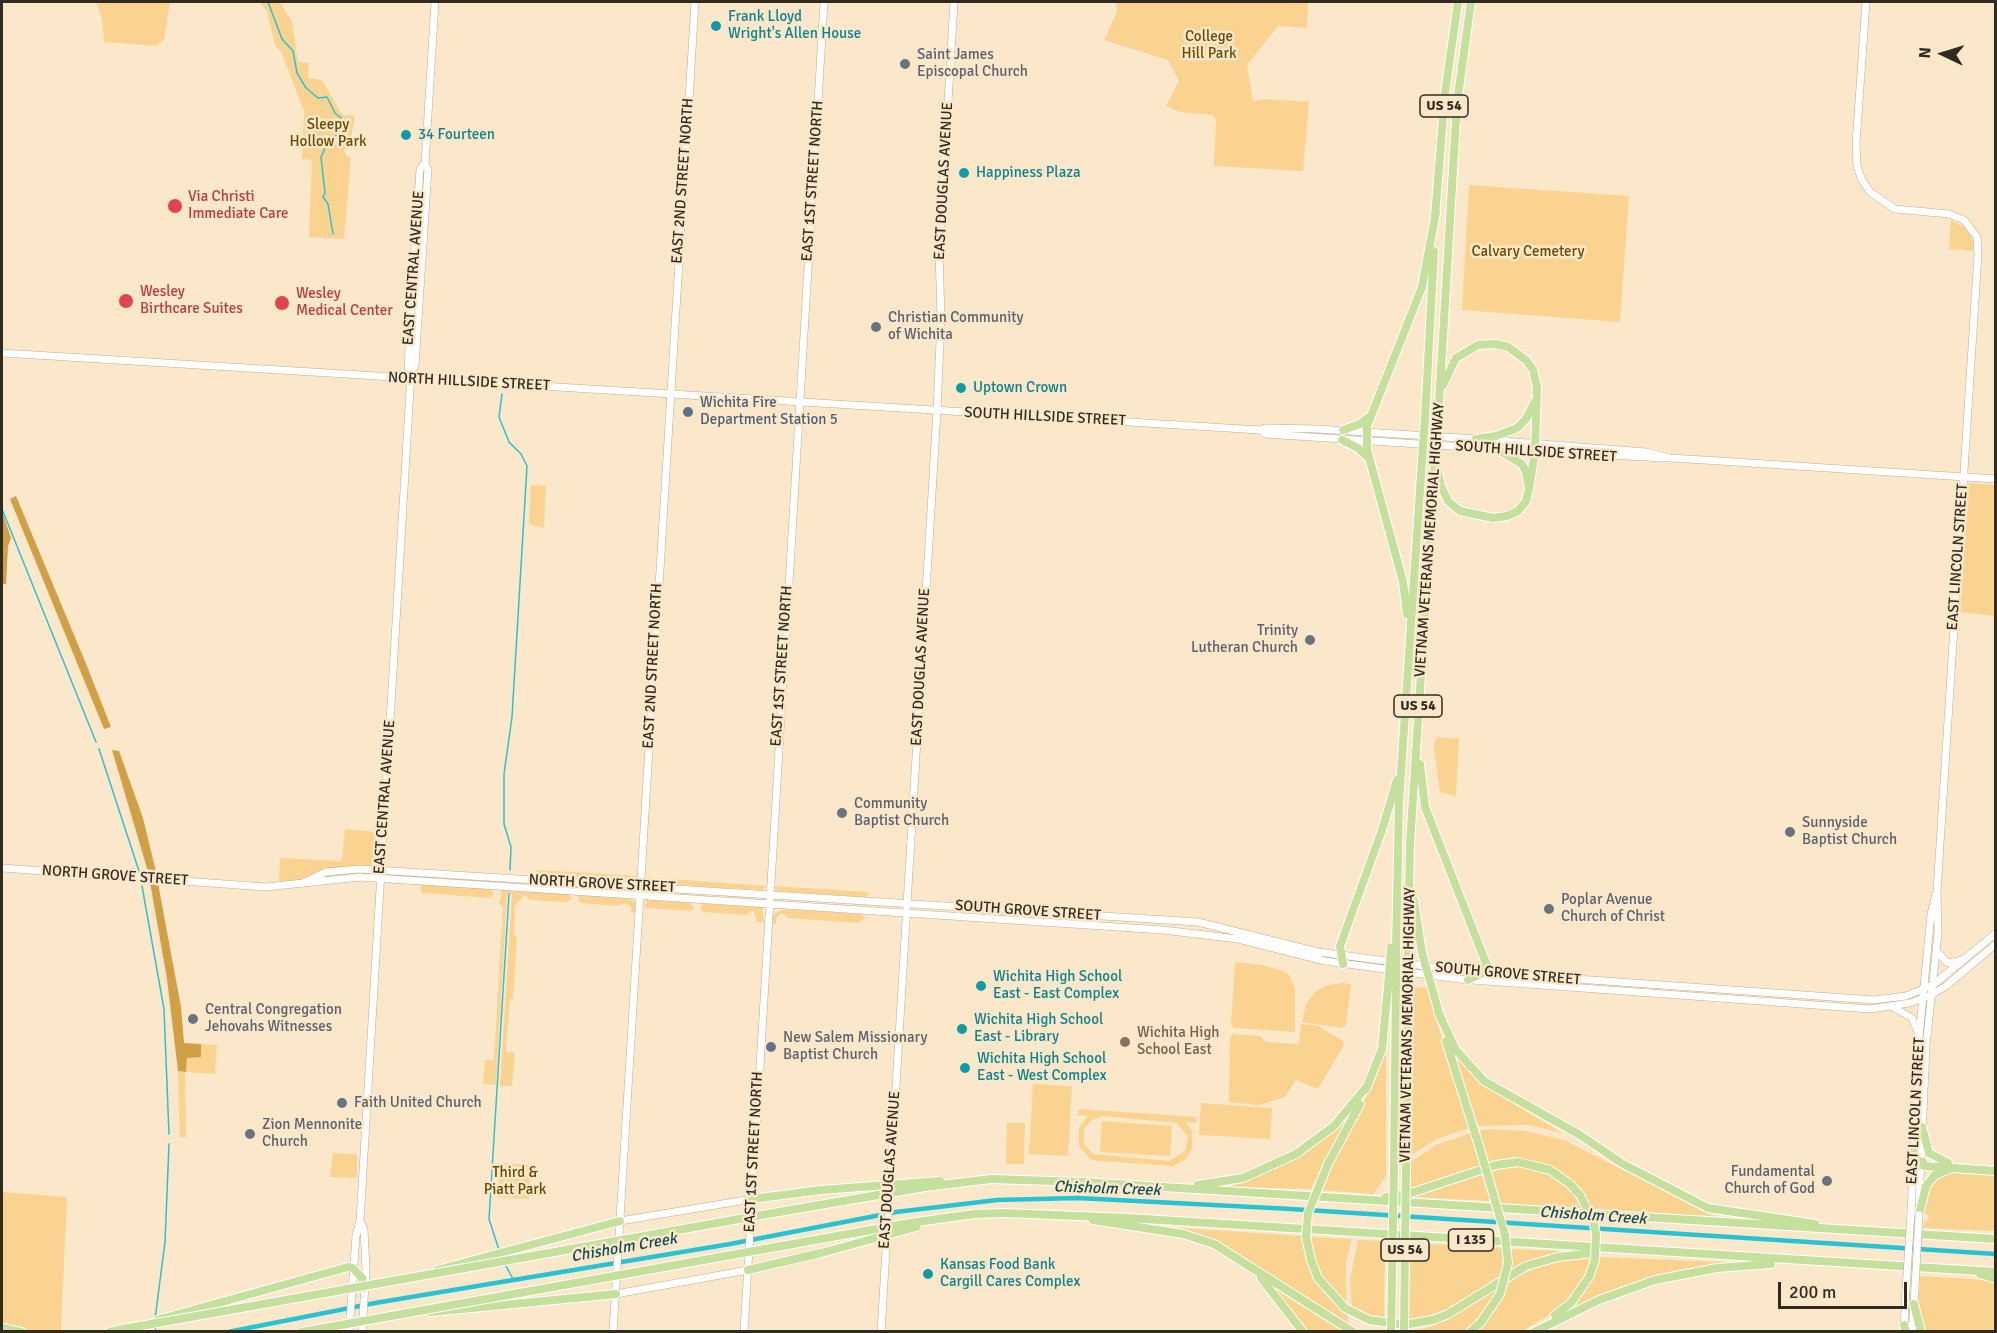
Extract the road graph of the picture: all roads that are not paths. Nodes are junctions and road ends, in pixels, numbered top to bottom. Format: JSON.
{"nodes":[{"id":1,"x":435,"y":2,"type":"edge"},
{"id":2,"x":694,"y":2,"type":"edge"},
{"id":3,"x":824,"y":2,"type":"edge"},
{"id":4,"x":954,"y":2,"type":"edge"},
{"id":5,"x":1458,"y":2,"type":"edge"},
{"id":6,"x":1471,"y":2,"type":"edge"},
{"id":7,"x":1866,"y":2,"type":"edge"},
{"id":8,"x":424,"y":163,"type":"junction"},
{"id":9,"x":420,"y":171,"type":"junction"},
{"id":10,"x":1436,"y":212,"type":"junction"},
{"id":11,"x":425,"y":223,"type":"junction"},
{"id":12,"x":2,"y":353,"type":"edge"},
{"id":13,"x":411,"y":375,"type":"junction"},
{"id":14,"x":669,"y":393,"type":"junction"},
{"id":15,"x":1537,"y":394,"type":"junction"},
{"id":16,"x":1440,"y":397,"type":"junction"},
{"id":17,"x":799,"y":403,"type":"junction"},
{"id":18,"x":937,"y":411,"type":"junction"},
{"id":19,"x":1371,"y":414,"type":"junction"},
{"id":20,"x":1342,"y":435,"type":"junction"},
{"id":21,"x":1368,"y":437,"type":"junction"},
{"id":22,"x":1476,"y":443,"type":"junction"},
{"id":23,"x":1535,"y":447,"type":"junction"},
{"id":24,"x":1369,"y":460,"type":"junction"},
{"id":25,"x":1435,"y":460,"type":"junction"},
{"id":26,"x":1964,"y":476,"type":"junction"},
{"id":27,"x":1995,"y":479,"type":"edge"},
{"id":28,"x":1529,"y":489,"type":"junction"},
{"id":29,"x":1408,"y":654,"type":"junction"},
{"id":30,"x":1417,"y":728,"type":"junction"},
{"id":31,"x":1403,"y":744,"type":"junction"},
{"id":32,"x":1410,"y":844,"type":"junction"},
{"id":33,"x":2,"y":868,"type":"edge"},
{"id":34,"x":380,"y":870,"type":"junction"},
{"id":35,"x":380,"y":879,"type":"junction"},
{"id":36,"x":300,"y":884,"type":"junction"},
{"id":37,"x":640,"y":886,"type":"junction"},
{"id":38,"x":1937,"y":891,"type":"junction"},
{"id":39,"x":768,"y":894,"type":"junction"},
{"id":40,"x":639,"y":897,"type":"junction"},
{"id":41,"x":906,"y":903,"type":"junction"},
{"id":42,"x":767,"y":905,"type":"junction"},
{"id":43,"x":786,"y":906,"type":"junction"},
{"id":44,"x":906,"y":914,"type":"junction"},
{"id":45,"x":767,"y":920,"type":"junction"},
{"id":46,"x":1995,"y":933,"type":"edge"},
{"id":47,"x":1995,"y":944,"type":"edge"},
{"id":48,"x":1937,"y":950,"type":"junction"},
{"id":49,"x":1338,"y":952,"type":"junction"},
{"id":50,"x":1966,"y":959,"type":"junction"},
{"id":51,"x":1486,"y":963,"type":"junction"},
{"id":52,"x":1343,"y":964,"type":"junction"},
{"id":53,"x":1483,"y":973,"type":"junction"},
{"id":54,"x":1500,"y":975,"type":"junction"},
{"id":55,"x":1468,"y":980,"type":"junction"},
{"id":56,"x":1933,"y":985,"type":"junction"},
{"id":57,"x":1392,"y":986,"type":"junction"},
{"id":58,"x":1925,"y":989,"type":"junction"},
{"id":59,"x":1927,"y":997,"type":"junction"},
{"id":60,"x":1891,"y":1007,"type":"junction"},
{"id":61,"x":1438,"y":1012,"type":"junction"},
{"id":62,"x":1919,"y":1038,"type":"junction"},
{"id":63,"x":1367,"y":1086,"type":"junction"},
{"id":64,"x":1922,"y":1127,"type":"junction"},
{"id":65,"x":1913,"y":1148,"type":"junction"},
{"id":66,"x":1921,"y":1163,"type":"junction"},
{"id":67,"x":1948,"y":1163,"type":"junction"},
{"id":68,"x":1995,"y":1166,"type":"edge"},
{"id":69,"x":1959,"y":1168,"type":"junction"},
{"id":70,"x":1912,"y":1171,"type":"junction"},
{"id":71,"x":1995,"y":1171,"type":"edge"},
{"id":72,"x":991,"y":1179,"type":"junction"},
{"id":73,"x":1144,"y":1186,"type":"junction"},
{"id":74,"x":1326,"y":1198,"type":"junction"},
{"id":75,"x":752,"y":1199,"type":"junction"},
{"id":76,"x":974,"y":1214,"type":"junction"},
{"id":77,"x":1915,"y":1214,"type":"junction"},
{"id":78,"x":1074,"y":1215,"type":"junction"},
{"id":79,"x":360,"y":1221,"type":"junction"},
{"id":80,"x":620,"y":1221,"type":"junction"},
{"id":81,"x":1841,"y":1230,"type":"junction"},
{"id":82,"x":1995,"y":1234,"type":"edge"},
{"id":83,"x":1947,"y":1236,"type":"junction"},
{"id":84,"x":1995,"y":1239,"type":"edge"},
{"id":85,"x":1664,"y":1253,"type":"junction"},
{"id":86,"x":1239,"y":1258,"type":"junction"},
{"id":87,"x":1868,"y":1264,"type":"junction"},
{"id":88,"x":353,"y":1268,"type":"junction"},
{"id":89,"x":748,"y":1270,"type":"junction"},
{"id":90,"x":1969,"y":1271,"type":"junction"},
{"id":91,"x":1995,"y":1272,"type":"edge"},
{"id":92,"x":410,"y":1277,"type":"junction"},
{"id":93,"x":616,"y":1277,"type":"junction"},
{"id":94,"x":1995,"y":1279,"type":"edge"},
{"id":95,"x":364,"y":1288,"type":"junction"},
{"id":96,"x":1911,"y":1289,"type":"junction"},
{"id":97,"x":634,"y":1291,"type":"junction"},
{"id":98,"x":616,"y":1294,"type":"junction"},
{"id":99,"x":1914,"y":1304,"type":"junction"},
{"id":100,"x":393,"y":1314,"type":"junction"},
{"id":101,"x":2,"y":1328,"type":"edge"},
{"id":102,"x":129,"y":1328,"type":"junction"},
{"id":103,"x":1905,"y":1330,"type":"edge"},
{"id":104,"x":21,"y":1332,"type":"edge"},
{"id":105,"x":110,"y":1332,"type":"edge"},
{"id":106,"x":302,"y":1332,"type":"edge"},
{"id":107,"x":349,"y":1332,"type":"edge"},
{"id":108,"x":362,"y":1332,"type":"edge"},
{"id":109,"x":613,"y":1332,"type":"edge"},
{"id":110,"x":744,"y":1332,"type":"edge"},
{"id":111,"x":881,"y":1332,"type":"edge"},
{"id":112,"x":1303,"y":1332,"type":"edge"},
{"id":113,"x":1353,"y":1332,"type":"edge"},
{"id":114,"x":1391,"y":1332,"type":"edge"},
{"id":115,"x":1404,"y":1332,"type":"edge"},
{"id":116,"x":1470,"y":1332,"type":"edge"},
{"id":117,"x":1529,"y":1332,"type":"edge"},
{"id":118,"x":1534,"y":1332,"type":"edge"},
{"id":119,"x":1912,"y":1332,"type":"edge"},
{"id":120,"x":1921,"y":1332,"type":"edge"}],
"edges":[{"from":1,"to":8,"type":"street","name":"EAST CENTRAL AVENUE"},
{"from":2,"to":14,"type":"street","name":"EAST 2ND STREET NORTH"},
{"from":3,"to":17,"type":"street","name":"EAST 1ST STREET NORTH"},
{"from":4,"to":18,"type":"street","name":"EAST DOUGLAS AVENUE"},
{"from":5,"to":10,"type":"highway","name":"VIETNAM VETERANS MEMORIAL HIGHWAY","number":"US 54"},
{"from":6,"to":16,"type":"highway","name":"VIETNAM VETERANS MEMORIAL HIGHWAY","number":"US 54"},
{"from":7,"to":26,"type":"street","name":"EAST LINCOLN STREET"},
{"from":8,"to":9,"type":"street","name":"EAST CENTRAL AVENUE"},
{"from":8,"to":11,"type":"street","name":"EAST CENTRAL AVENUE"},
{"from":9,"to":11,"type":"street"},
{"from":9,"to":13,"type":"street","name":"EAST CENTRAL AVENUE"},
{"from":10,"to":19,"type":"highway"},
{"from":10,"to":29,"type":"highway","name":"VIETNAM VETERANS MEMORIAL HIGHWAY","number":"US 54","bridge":true},
{"from":11,"to":13,"type":"street","name":"EAST CENTRAL AVENUE"},
{"from":12,"to":13,"type":"street","name":"NORTH HILLSIDE STREET"},
{"from":13,"to":14,"type":"street","name":"NORTH HILLSIDE STREET"},
{"from":13,"to":34,"type":"street","name":"EAST CENTRAL AVENUE"},
{"from":14,"to":17,"type":"street","name":"NORTH HILLSIDE STREET"},
{"from":14,"to":37,"type":"street","name":"EAST 2ND STREET NORTH"},
{"from":15,"to":16,"type":"highway"},
{"from":15,"to":22,"type":"highway"},
{"from":15,"to":23,"type":"highway"},
{"from":16,"to":25,"type":"highway","name":"VIETNAM VETERANS MEMORIAL HIGHWAY","number":"US 54","bridge":true},
{"from":17,"to":18,"type":"street","name":"NORTH HILLSIDE STREET"},
{"from":17,"to":39,"type":"street","name":"EAST 1ST STREET NORTH"},
{"from":18,"to":20,"type":"street","name":"SOUTH HILLSIDE STREET"},
{"from":18,"to":41,"type":"street","name":"EAST DOUGLAS AVENUE"},
{"from":19,"to":20,"type":"highway"},
{"from":19,"to":21,"type":"highway"},
{"from":20,"to":21,"type":"street","name":"SOUTH HILLSIDE STREET"},
{"from":20,"to":24,"type":"highway"},
{"from":21,"to":22,"type":"street","name":"SOUTH HILLSIDE STREET"},
{"from":21,"to":24,"type":"highway"},
{"from":22,"to":23,"type":"street","name":"SOUTH HILLSIDE STREET"},
{"from":22,"to":28,"type":"highway"},
{"from":23,"to":26,"type":"street","name":"SOUTH HILLSIDE STREET"},
{"from":23,"to":28,"type":"highway"},
{"from":24,"to":29,"type":"highway"},
{"from":25,"to":28,"type":"highway"},
{"from":25,"to":30,"type":"highway","name":"VIETNAM VETERANS MEMORIAL HIGHWAY","number":"US 54"},
{"from":26,"to":27,"type":"street","name":"SOUTH HILLSIDE STREET"},
{"from":26,"to":38,"type":"street","name":"EAST LINCOLN STREET"},
{"from":29,"to":31,"type":"highway","name":"VIETNAM VETERANS MEMORIAL HIGHWAY","number":"US 54"},
{"from":30,"to":32,"type":"highway","name":"VIETNAM VETERANS MEMORIAL HIGHWAY","number":"US 54"},
{"from":30,"to":51,"type":"highway"},
{"from":31,"to":49,"type":"highway"},
{"from":31,"to":57,"type":"highway","name":"VIETNAM VETERANS MEMORIAL HIGHWAY","number":"US 54","bridge":true},
{"from":32,"to":61,"type":"highway","bridge":true},
{"from":32,"to":115,"type":"highway","name":"VIETNAM VETERANS MEMORIAL HIGHWAY","number":"US 54","bridge":true},
{"from":33,"to":36,"type":"street","name":"NORTH GROVE STREET"},
{"from":34,"to":35,"type":"street","name":"EAST CENTRAL AVENUE"},
{"from":34,"to":36,"type":"street","name":"NORTH GROVE STREET"},
{"from":34,"to":37,"type":"street","name":"NORTH GROVE STREET"},
{"from":35,"to":36,"type":"street","name":"NORTH GROVE STREET"},
{"from":35,"to":40,"type":"street","name":"NORTH GROVE STREET"},
{"from":35,"to":79,"type":"street","name":"EAST CENTRAL AVENUE"},
{"from":37,"to":39,"type":"street","name":"NORTH GROVE STREET"},
{"from":37,"to":40,"type":"street","name":"EAST 2ND STREET NORTH"},
{"from":38,"to":48,"type":"street","name":"EAST LINCOLN STREET"},
{"from":38,"to":58,"type":"street","name":"EAST LINCOLN STREET"},
{"from":39,"to":41,"type":"street","name":"NORTH GROVE STREET"},
{"from":39,"to":42,"type":"street","name":"EAST 1ST STREET NORTH"},
{"from":40,"to":42,"type":"street","name":"NORTH GROVE STREET"},
{"from":40,"to":80,"type":"street","name":"EAST 2ND STREET NORTH"},
{"from":41,"to":44,"type":"street","name":"EAST DOUGLAS AVENUE"},
{"from":41,"to":49,"type":"street","name":"SOUTH GROVE STREET"},
{"from":42,"to":43,"type":"street","name":"NORTH GROVE STREET"},
{"from":42,"to":45,"type":"street","name":"EAST 1ST STREET NORTH"},
{"from":43,"to":44,"type":"street","name":"NORTH GROVE STREET"},
{"from":43,"to":45,"type":"street"},
{"from":44,"to":52,"type":"street","name":"SOUTH GROVE STREET"},
{"from":44,"to":111,"type":"street","name":"EAST DOUGLAS AVENUE"},
{"from":45,"to":75,"type":"street","name":"EAST 1ST STREET NORTH"},
{"from":46,"to":50,"type":"street","name":"SOUTH GROVE STREET"},
{"from":47,"to":59,"type":"street","name":"SOUTH GROVE STREET"},
{"from":48,"to":50,"type":"street"},
{"from":48,"to":56,"type":"street","name":"EAST LINCOLN STREET"},
{"from":49,"to":52,"type":"highway"},
{"from":49,"to":53,"type":"street","name":"SOUTH GROVE STREET"},
{"from":50,"to":56,"type":"street","name":"SOUTH GROVE STREET"},
{"from":51,"to":53,"type":"highway"},
{"from":51,"to":54,"type":"highway"},
{"from":52,"to":55,"type":"street","name":"SOUTH GROVE STREET"},
{"from":53,"to":54,"type":"street","name":"SOUTH GROVE STREET"},
{"from":53,"to":55,"type":"highway"},
{"from":54,"to":58,"type":"street","name":"SOUTH GROVE STREET"},
{"from":55,"to":60,"type":"street","name":"SOUTH GROVE STREET"},
{"from":56,"to":58,"type":"street","name":"SOUTH GROVE STREET"},
{"from":56,"to":59,"type":"street","name":"EAST LINCOLN STREET"},
{"from":57,"to":63,"type":"highway"},
{"from":57,"to":114,"type":"highway","name":"VIETNAM VETERANS MEMORIAL HIGHWAY","number":"US 54","bridge":true},
{"from":58,"to":59,"type":"street","name":"EAST LINCOLN STREET"},
{"from":59,"to":60,"type":"street","name":"SOUTH GROVE STREET"},
{"from":59,"to":62,"type":"street","name":"EAST LINCOLN STREET"},
{"from":59,"to":64,"type":"street","name":"EAST LINCOLN STREET"},
{"from":60,"to":62,"type":"street"},
{"from":61,"to":81,"type":"highway"},
{"from":61,"to":116,"type":"highway","bridge":true},
{"from":62,"to":65,"type":"street","name":"EAST LINCOLN STREET"},
{"from":63,"to":73,"type":"highway"},
{"from":63,"to":85,"type":"highway","bridge":true},
{"from":64,"to":66,"type":"street","name":"EAST LINCOLN STREET"},
{"from":64,"to":67,"type":"highway"},
{"from":65,"to":66,"type":"highway"},
{"from":65,"to":70,"type":"street","name":"EAST LINCOLN STREET"},
{"from":66,"to":67,"type":"highway"},
{"from":66,"to":69,"type":"highway"},
{"from":66,"to":70,"type":"highway"},
{"from":66,"to":77,"type":"street","name":"EAST LINCOLN STREET"},
{"from":67,"to":68,"type":"highway"},
{"from":69,"to":71,"type":"highway"},
{"from":69,"to":77,"type":"highway"},
{"from":70,"to":77,"type":"street","name":"EAST LINCOLN STREET"},
{"from":72,"to":73,"type":"highway"},
{"from":72,"to":75,"type":"highway","bridge":true},
{"from":72,"to":92,"type":"highway","bridge":true},
{"from":73,"to":74,"type":"highway"},
{"from":74,"to":81,"type":"highway"},
{"from":74,"to":117,"type":"highway","bridge":true},
{"from":75,"to":80,"type":"street"},
{"from":75,"to":89,"type":"street","name":"EAST 1ST STREET NORTH"},
{"from":76,"to":78,"type":"highway","number":"I 135","bridge":true},
{"from":76,"to":89,"type":"highway","bridge":true},
{"from":76,"to":100,"type":"highway","number":"I 135","bridge":true},
{"from":77,"to":96,"type":"street","name":"EAST LINCOLN STREET","bridge":true},
{"from":78,"to":85,"type":"highway","number":"I 135"},
{"from":78,"to":86,"type":"highway"},
{"from":79,"to":88,"type":"street","name":"EAST CENTRAL AVENUE"},
{"from":79,"to":95,"type":"street","name":"EAST CENTRAL AVENUE"},
{"from":80,"to":92,"type":"highway","bridge":true},
{"from":80,"to":93,"type":"street","name":"EAST 2ND STREET NORTH"},
{"from":81,"to":83,"type":"highway"},
{"from":82,"to":83,"type":"highway"},
{"from":83,"to":84,"type":"highway"},
{"from":85,"to":87,"type":"highway","number":"I 135"},
{"from":86,"to":112,"type":"highway"},
{"from":86,"to":113,"type":"highway"},
{"from":87,"to":90,"type":"highway","number":"I 135"},
{"from":87,"to":118,"type":"highway"},
{"from":88,"to":95,"type":"highway"},
{"from":88,"to":102,"type":"highway","bridge":true},
{"from":88,"to":107,"type":"street","name":"EAST CENTRAL AVENUE"},
{"from":89,"to":97,"type":"street"},
{"from":89,"to":110,"type":"street","name":"EAST 1ST STREET NORTH"},
{"from":90,"to":91,"type":"highway","number":"I 135"},
{"from":90,"to":94,"type":"highway"},
{"from":92,"to":102,"type":"highway","bridge":true},
{"from":93,"to":97,"type":"street"},
{"from":93,"to":98,"type":"street","name":"EAST 2ND STREET NORTH"},
{"from":95,"to":108,"type":"street","name":"EAST CENTRAL AVENUE"},
{"from":96,"to":99,"type":"street","name":"EAST LINCOLN STREET"},
{"from":96,"to":103,"type":"street","name":"EAST LINCOLN STREET"},
{"from":97,"to":98,"type":"street"},
{"from":98,"to":100,"type":"highway","bridge":true},
{"from":98,"to":109,"type":"street","name":"EAST 2ND STREET NORTH"},
{"from":99,"to":119,"type":"street","name":"EAST LINCOLN STREET"},
{"from":99,"to":120,"type":"highway"},
{"from":100,"to":106,"type":"highway","number":"I 135","bridge":true},
{"from":101,"to":104,"type":"highway"},
{"from":102,"to":105,"type":"highway"}]}
